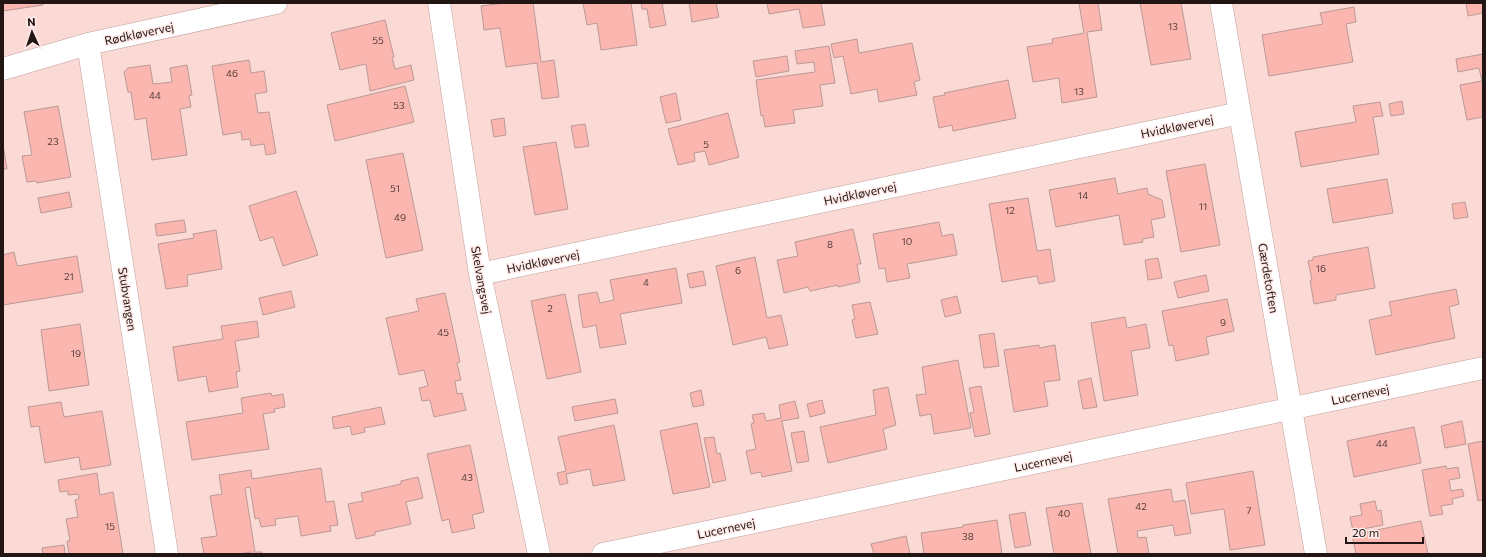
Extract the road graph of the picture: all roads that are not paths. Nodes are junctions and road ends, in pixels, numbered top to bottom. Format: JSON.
{"nodes":[{"id":1,"x":276,"y":3,"type":"edge"},
{"id":2,"x":440,"y":3,"type":"edge"},
{"id":3,"x":1221,"y":3,"type":"edge"},
{"id":4,"x":88,"y":44,"type":"junction"},
{"id":5,"x":3,"y":69,"type":"edge"},
{"id":6,"x":1240,"y":113,"type":"junction"},
{"id":7,"x":480,"y":274,"type":"junction"},
{"id":8,"x":1483,"y":368,"type":"edge"},
{"id":9,"x":1291,"y":408,"type":"junction"},
{"id":10,"x":167,"y":554,"type":"edge"},
{"id":11,"x":539,"y":554,"type":"edge"},
{"id":12,"x":603,"y":554,"type":"edge"},
{"id":13,"x":1316,"y":554,"type":"edge"}],
"edges":[{"from":1,"to":4,"type":"street","name":"Rødkløvervej"},
{"from":2,"to":7,"type":"street","name":"Skelvangsvej"},
{"from":3,"to":6,"type":"street","name":"Gærdetoften"},
{"from":4,"to":5,"type":"street","name":"Rødkløvervej"},
{"from":4,"to":10,"type":"street","name":"Stubvangen"},
{"from":6,"to":7,"type":"street","name":"Hvidkløvervej"},
{"from":6,"to":9,"type":"street","name":"Gærdetoften"},
{"from":7,"to":11,"type":"street","name":"Skelvangsvej"},
{"from":8,"to":9,"type":"street","name":"Lucernevej"},
{"from":9,"to":12,"type":"street","name":"Lucernevej"},
{"from":9,"to":13,"type":"street","name":"Gærdetoften"}]}
